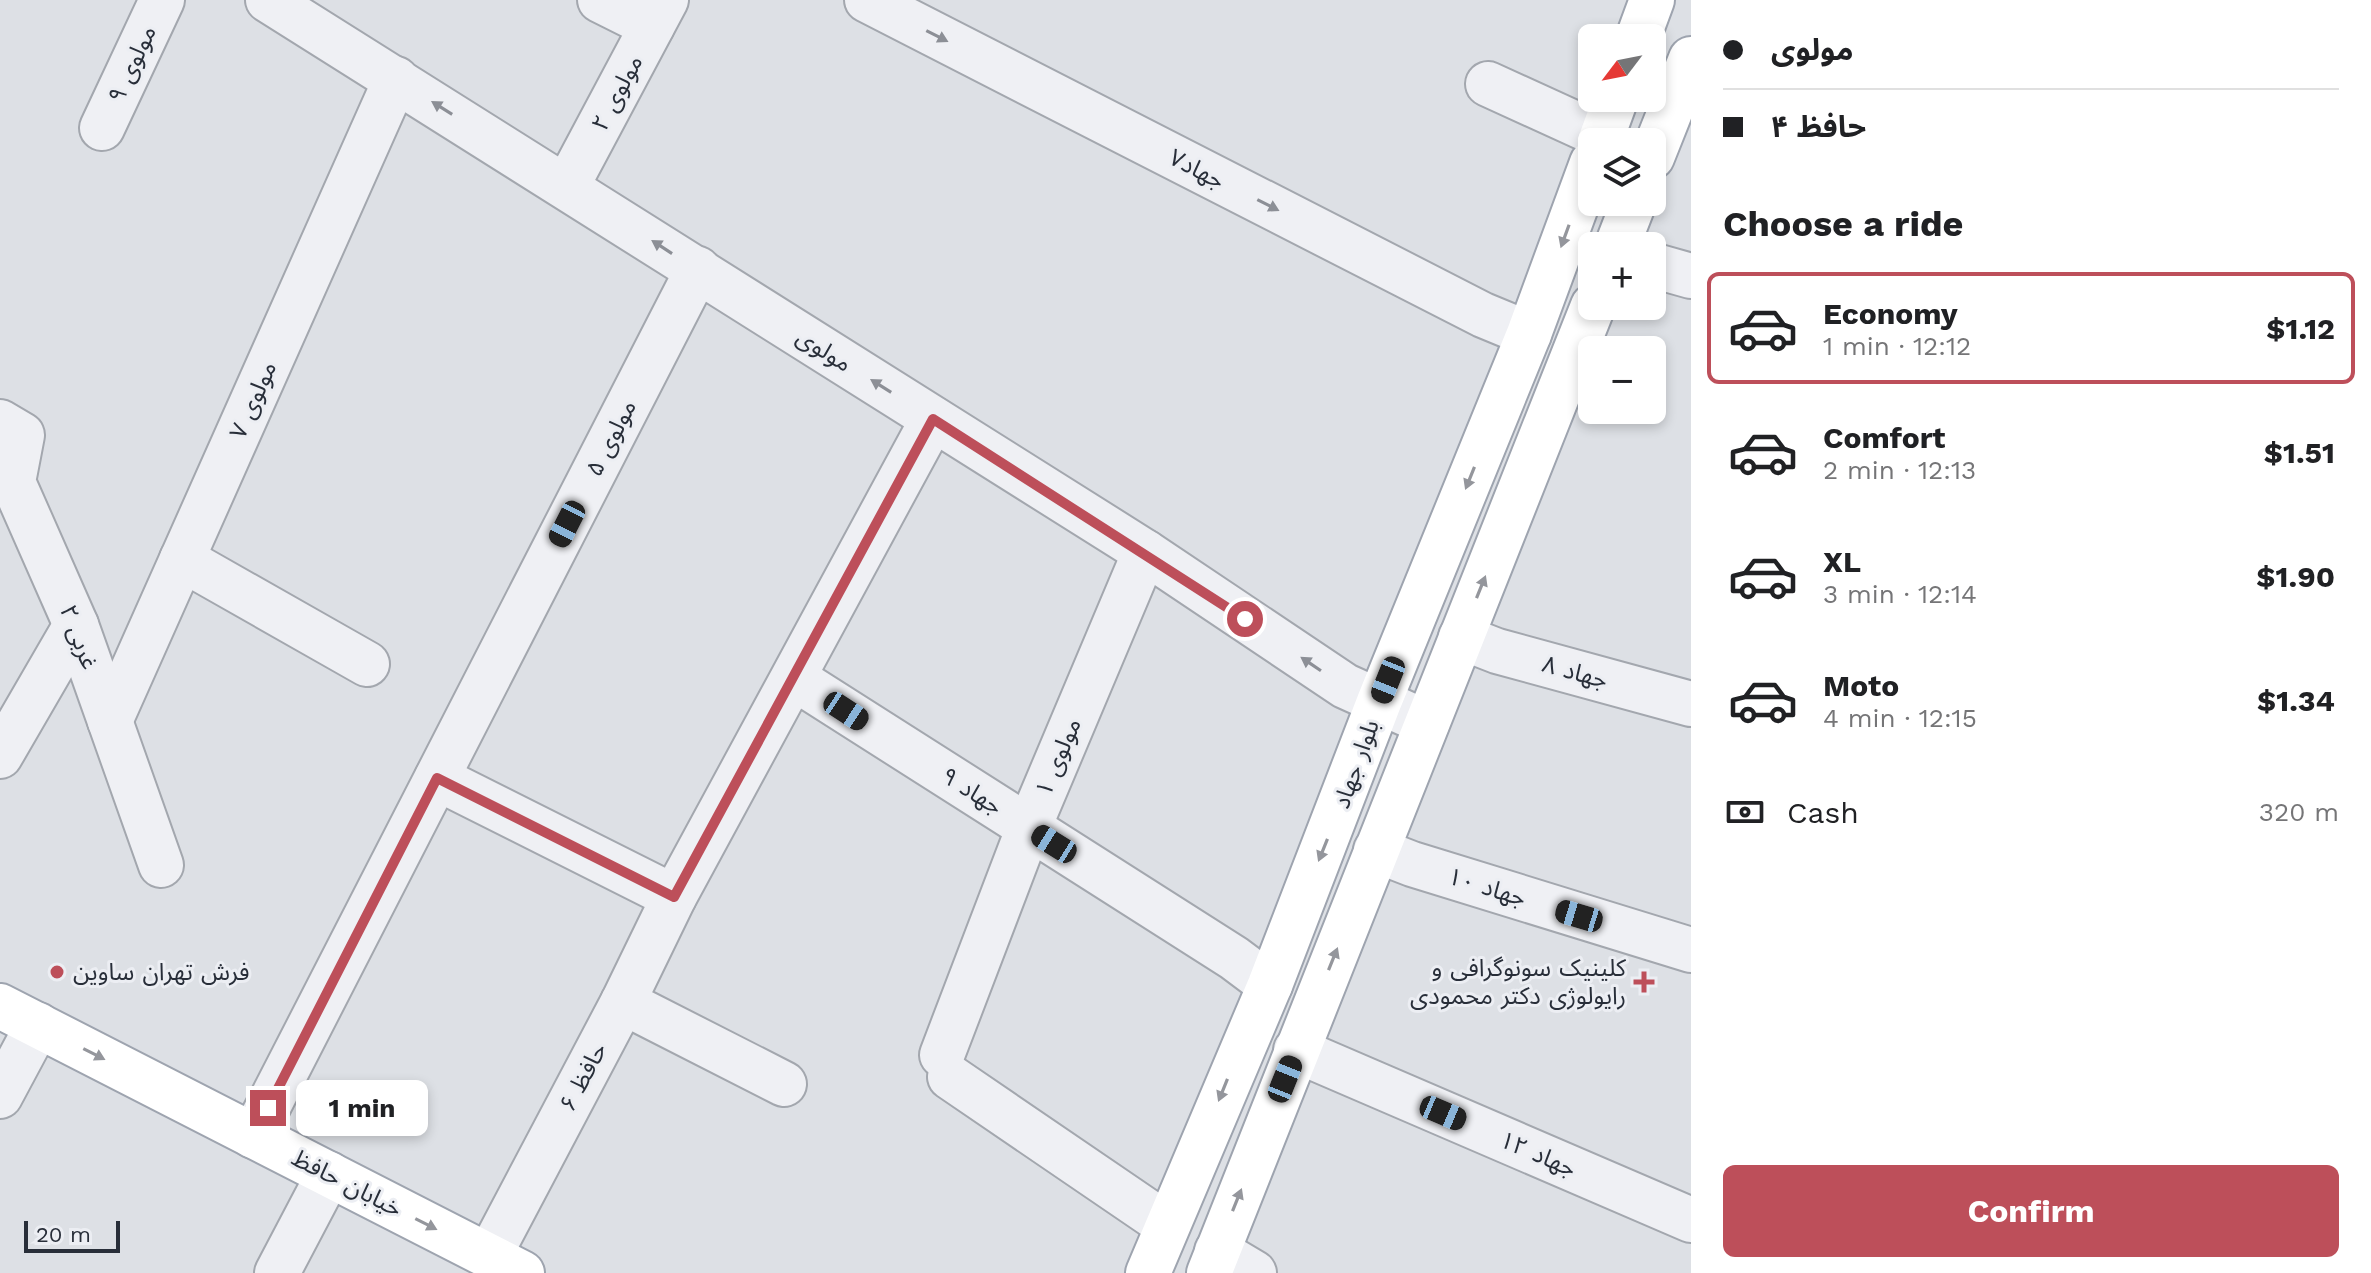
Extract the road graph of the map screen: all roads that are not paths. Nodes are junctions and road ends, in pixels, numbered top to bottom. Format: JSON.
{"nodes":[{"id":1,"x":162,"y":0,"type":"edge"},
{"id":2,"x":268,"y":0,"type":"edge"},
{"id":3,"x":600,"y":0,"type":"edge"},
{"id":4,"x":867,"y":0,"type":"edge"},
{"id":5,"x":1652,"y":0,"type":"edge"},
{"id":6,"x":659,"y":13,"type":"edge"},
{"id":7,"x":1643,"y":24,"type":"edge"},
{"id":8,"x":1691,"y":59,"type":"edge"},
{"id":9,"x":396,"y":79,"type":"junction"},
{"id":10,"x":1488,"y":84,"type":"dead end"},
{"id":11,"x":102,"y":128,"type":"dead end"},
{"id":12,"x":1586,"y":128,"type":"edge"},
{"id":13,"x":1664,"y":128,"type":"edge"},
{"id":14,"x":567,"y":186,"type":"junction"},
{"id":15,"x":1578,"y":200,"type":"edge"},
{"id":16,"x":698,"y":269,"type":"junction"},
{"id":17,"x":1666,"y":269,"type":"edge"},
{"id":18,"x":1691,"y":276,"type":"edge"},
{"id":19,"x":1587,"y":320,"type":"edge"},
{"id":20,"x":1529,"y":334,"type":"junction"},
{"id":21,"x":933,"y":419,"type":"junction"},
{"id":22,"x":0,"y":422,"type":"edge"},
{"id":23,"x":1145,"y":552,"type":"junction"},
{"id":24,"x":182,"y":559,"type":"junction"},
{"id":25,"x":76,"y":625,"type":"junction"},
{"id":26,"x":1461,"y":637,"type":"junction"},
{"id":27,"x":367,"y":664,"type":"dead end"},
{"id":28,"x":794,"y":678,"type":"junction"},
{"id":29,"x":1379,"y":702,"type":"junction"},
{"id":30,"x":1691,"y":704,"type":"edge"},
{"id":31,"x":110,"y":721,"type":"junction"},
{"id":32,"x":1427,"y":723,"type":"junction"},
{"id":33,"x":0,"y":756,"type":"edge"},
{"id":34,"x":437,"y":778,"type":"junction"},
{"id":35,"x":1029,"y":827,"type":"junction"},
{"id":36,"x":1376,"y":850,"type":"junction"},
{"id":37,"x":161,"y":865,"type":"dead end"},
{"id":38,"x":674,"y":897,"type":"junction"},
{"id":39,"x":1691,"y":950,"type":"edge"},
{"id":40,"x":1270,"y":985,"type":"junction"},
{"id":41,"x":623,"y":1002,"type":"junction"},
{"id":42,"x":19,"y":1016,"type":"edge"},
{"id":43,"x":1296,"y":1050,"type":"junction"},
{"id":44,"x":784,"y":1084,"type":"dead end"},
{"id":45,"x":0,"y":1096,"type":"edge"},
{"id":46,"x":253,"y":1136,"type":"junction"},
{"id":47,"x":329,"y":1174,"type":"junction"},
{"id":48,"x":1691,"y":1220,"type":"edge"},
{"id":49,"x":1167,"y":1225,"type":"junction"},
{"id":50,"x":1213,"y":1262,"type":"edge"},
{"id":51,"x":505,"y":1264,"type":"edge"},
{"id":52,"x":277,"y":1273,"type":"edge"},
{"id":53,"x":1148,"y":1273,"type":"edge"},
{"id":54,"x":1254,"y":1273,"type":"edge"}],
"edges":[{"from":1,"to":11,"type":"street","name":"مولوی ۹"},
{"from":2,"to":9,"type":"street","name":"مولوی"},
{"from":3,"to":6,"type":"street"},
{"from":4,"to":20,"type":"street","name":"جهاد۷","one_way":true},
{"from":5,"to":7,"type":"main road"},
{"from":6,"to":14,"type":"street","name":"مولوی ۲"},
{"from":8,"to":13,"type":"main road"},
{"from":14,"to":9,"type":"street","name":"مولوی","one_way":true},
{"from":9,"to":24,"type":"street","name":"مولوی ۷"},
{"from":10,"to":12,"type":"street"},
{"from":16,"to":14,"type":"street","name":"مولوی","one_way":true},
{"from":15,"to":20,"type":"main road","name":"بلوار جهاد","one_way":true},
{"from":21,"to":16,"type":"street","name":"مولوی","one_way":true},
{"from":16,"to":34,"type":"street","name":"مولوی ۵"},
{"from":17,"to":18,"type":"street"},
{"from":26,"to":19,"type":"main road","name":"بلوار جهاد","one_way":true},
{"from":20,"to":29,"type":"main road","name":"بلوار جهاد","one_way":true},
{"from":21,"to":23,"type":"street","name":"مولوی"},
{"from":21,"to":28,"type":"street","name":"حافظ ۶"},
{"from":22,"to":25,"type":"street","name":"غربی ۲"},
{"from":29,"to":23,"type":"street","name":"مولوی","one_way":true},
{"from":23,"to":35,"type":"street","name":"مولوی ۱"},
{"from":24,"to":27,"type":"street"},
{"from":24,"to":31,"type":"street","name":"مولوی ۷"},
{"from":25,"to":31,"type":"street","name":"غربی ۲"},
{"from":25,"to":33,"type":"street"},
{"from":26,"to":30,"type":"street","name":"جهاد ۸"},
{"from":26,"to":32,"type":"main road","name":"بلوار جهاد"},
{"from":28,"to":35,"type":"street","name":"جهاد ۹"},
{"from":28,"to":38,"type":"street","name":"حافظ ۶"},
{"from":29,"to":32,"type":"street","name":"مولوی"},
{"from":29,"to":40,"type":"main road","name":"بلوار جهاد","one_way":true},
{"from":31,"to":37,"type":"street","name":"غربی ۲"},
{"from":32,"to":36,"type":"main road","name":"بلوار جهاد"},
{"from":34,"to":38,"type":"street"},
{"from":34,"to":46,"type":"street","name":"مولوی ۵"},
{"from":35,"to":40,"type":"street","name":"جهاد ۹"},
{"from":35,"to":49,"type":"street","name":"مولوی ۱"},
{"from":36,"to":39,"type":"street","name":"جهاد ۱۰"},
{"from":43,"to":36,"type":"main road","name":"بلوار جهاد","one_way":true},
{"from":38,"to":41,"type":"street","name":"حافظ ۶"},
{"from":40,"to":49,"type":"main road","name":"بلوار جهاد","one_way":true},
{"from":41,"to":44,"type":"street"},
{"from":41,"to":51,"type":"street","name":"حافظ ۶"},
{"from":42,"to":45,"type":"street"},
{"from":42,"to":46,"type":"main road","name":"خیابان حافظ","one_way":true},
{"from":43,"to":48,"type":"street","name":"جهاد ۱۲"},
{"from":50,"to":43,"type":"main road","name":"بلوار جهاد","one_way":true},
{"from":46,"to":47,"type":"main road","name":"خیابان حافظ"},
{"from":47,"to":51,"type":"main road","name":"خیابان حافظ","one_way":true},
{"from":47,"to":52,"type":"street"},
{"from":49,"to":53,"type":"main road","name":"بلوار جهاد"},
{"from":50,"to":54,"type":"street"}]}
